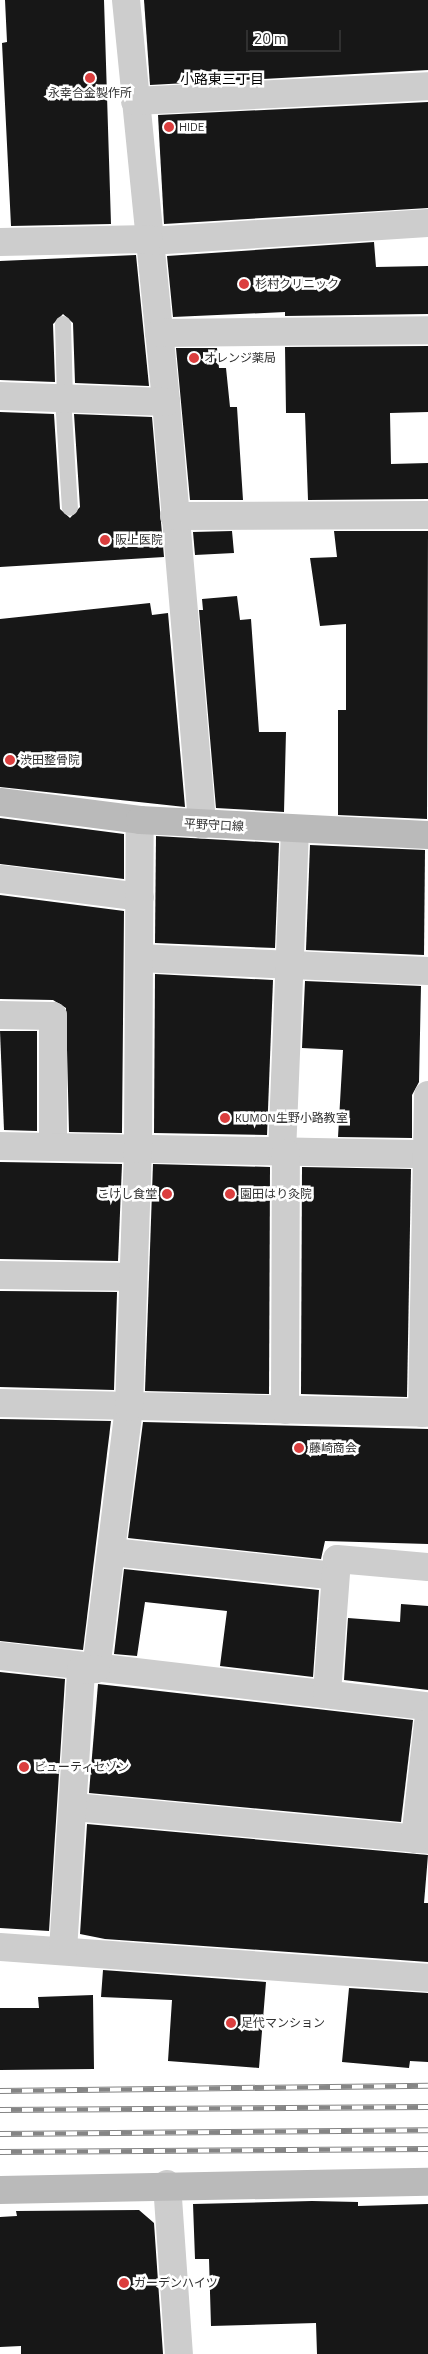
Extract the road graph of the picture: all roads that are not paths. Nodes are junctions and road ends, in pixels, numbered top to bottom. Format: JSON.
{"nodes":[{"id":1,"x":126,"y":0,"type":"edge"},
{"id":2,"x":428,"y":86,"type":"edge"},
{"id":3,"x":135,"y":101,"type":"junction"},
{"id":4,"x":428,"y":223,"type":"edge"},
{"id":5,"x":150,"y":240,"type":"junction"},
{"id":6,"x":0,"y":242,"type":"edge"},
{"id":7,"x":62,"y":324,"type":"dead end"},
{"id":8,"x":428,"y":330,"type":"edge"},
{"id":9,"x":159,"y":333,"type":"junction"},
{"id":10,"x":0,"y":396,"type":"edge"},
{"id":11,"x":64,"y":398,"type":"junction"},
{"id":12,"x":166,"y":402,"type":"junction"},
{"id":13,"x":70,"y":508,"type":"dead end"},
{"id":14,"x":428,"y":515,"type":"edge"},
{"id":15,"x":174,"y":516,"type":"junction"},
{"id":16,"x":0,"y":802,"type":"edge"},
{"id":17,"x":140,"y":820,"type":"junction"},
{"id":18,"x":202,"y":824,"type":"junction"},
{"id":19,"x":296,"y":829,"type":"junction"},
{"id":20,"x":428,"y":836,"type":"edge"},
{"id":21,"x":0,"y":879,"type":"edge"},
{"id":22,"x":140,"y":897,"type":"junction"},
{"id":23,"x":139,"y":958,"type":"junction"},
{"id":24,"x":290,"y":965,"type":"junction"},
{"id":25,"x":428,"y":971,"type":"edge"},
{"id":26,"x":0,"y":1015,"type":"edge"},
{"id":27,"x":428,"y":1095,"type":"edge"},
{"id":28,"x":0,"y":1146,"type":"edge"},
{"id":29,"x":53,"y":1147,"type":"junction"},
{"id":30,"x":138,"y":1149,"type":"junction"},
{"id":31,"x":284,"y":1153,"type":"junction"},
{"id":32,"x":427,"y":1154,"type":"edge"},
{"id":33,"x":0,"y":1275,"type":"edge"},
{"id":34,"x":133,"y":1278,"type":"junction"},
{"id":35,"x":0,"y":1403,"type":"edge"},
{"id":36,"x":130,"y":1407,"type":"junction"},
{"id":37,"x":285,"y":1410,"type":"junction"},
{"id":38,"x":425,"y":1413,"type":"edge"},
{"id":39,"x":112,"y":1552,"type":"junction"},
{"id":40,"x":428,"y":1567,"type":"edge"},
{"id":41,"x":335,"y":1576,"type":"junction"},
{"id":42,"x":0,"y":1656,"type":"edge"},
{"id":43,"x":96,"y":1669,"type":"junction"},
{"id":44,"x":327,"y":1693,"type":"junction"},
{"id":45,"x":428,"y":1706,"type":"edge"},
{"id":46,"x":428,"y":1723,"type":"edge"},
{"id":47,"x":74,"y":1807,"type":"junction"},
{"id":48,"x":422,"y":1840,"type":"edge"},
{"id":49,"x":0,"y":1947,"type":"edge"},
{"id":50,"x":63,"y":1950,"type":"junction"},
{"id":51,"x":428,"y":1978,"type":"edge"},
{"id":52,"x":428,"y":2182,"type":"edge"},
{"id":53,"x":167,"y":2184,"type":"junction"},
{"id":54,"x":0,"y":2190,"type":"edge"},
{"id":55,"x":179,"y":2354,"type":"edge"}],
"edges":[{"from":1,"to":3,"type":"street"},
{"from":2,"to":3,"type":"street"},
{"from":3,"to":5,"type":"street"},
{"from":4,"to":5,"type":"street"},
{"from":5,"to":6,"type":"street"},
{"from":5,"to":9,"type":"street"},
{"from":7,"to":11,"type":"lane"},
{"from":8,"to":9,"type":"street"},
{"from":9,"to":12,"type":"street"},
{"from":10,"to":11,"type":"street"},
{"from":11,"to":12,"type":"street"},
{"from":11,"to":13,"type":"lane"},
{"from":12,"to":15,"type":"street"},
{"from":14,"to":15,"type":"street"},
{"from":15,"to":18,"type":"street"},
{"from":16,"to":17,"type":"main road","name":"平野守口線"},
{"from":17,"to":18,"type":"main road","name":"平野守口線"},
{"from":17,"to":22,"type":"street"},
{"from":18,"to":19,"type":"main road","name":"平野守口線"},
{"from":19,"to":20,"type":"main road","name":"平野守口線"},
{"from":19,"to":24,"type":"street"},
{"from":21,"to":22,"type":"street"},
{"from":22,"to":23,"type":"street"},
{"from":23,"to":24,"type":"street"},
{"from":23,"to":30,"type":"street"},
{"from":24,"to":25,"type":"street"},
{"from":24,"to":31,"type":"street"},
{"from":26,"to":29,"type":"street"},
{"from":27,"to":32,"type":"street"},
{"from":28,"to":29,"type":"street"},
{"from":29,"to":30,"type":"street"},
{"from":30,"to":31,"type":"street"},
{"from":30,"to":34,"type":"street"},
{"from":31,"to":32,"type":"street"},
{"from":31,"to":37,"type":"street"},
{"from":32,"to":38,"type":"street"},
{"from":33,"to":34,"type":"street"},
{"from":34,"to":36,"type":"street"},
{"from":35,"to":36,"type":"street"},
{"from":36,"to":37,"type":"street"},
{"from":36,"to":39,"type":"street"},
{"from":37,"to":38,"type":"street"},
{"from":39,"to":41,"type":"street"},
{"from":39,"to":43,"type":"street"},
{"from":40,"to":41,"type":"street"},
{"from":41,"to":44,"type":"street"},
{"from":42,"to":43,"type":"street"},
{"from":43,"to":44,"type":"street"},
{"from":43,"to":47,"type":"street"},
{"from":44,"to":45,"type":"street"},
{"from":46,"to":48,"type":"street"},
{"from":47,"to":48,"type":"street"},
{"from":47,"to":50,"type":"street"},
{"from":49,"to":50,"type":"street"},
{"from":50,"to":51,"type":"street"},
{"from":52,"to":53,"type":"main road"},
{"from":53,"to":54,"type":"main road"},
{"from":53,"to":55,"type":"street"}]}
